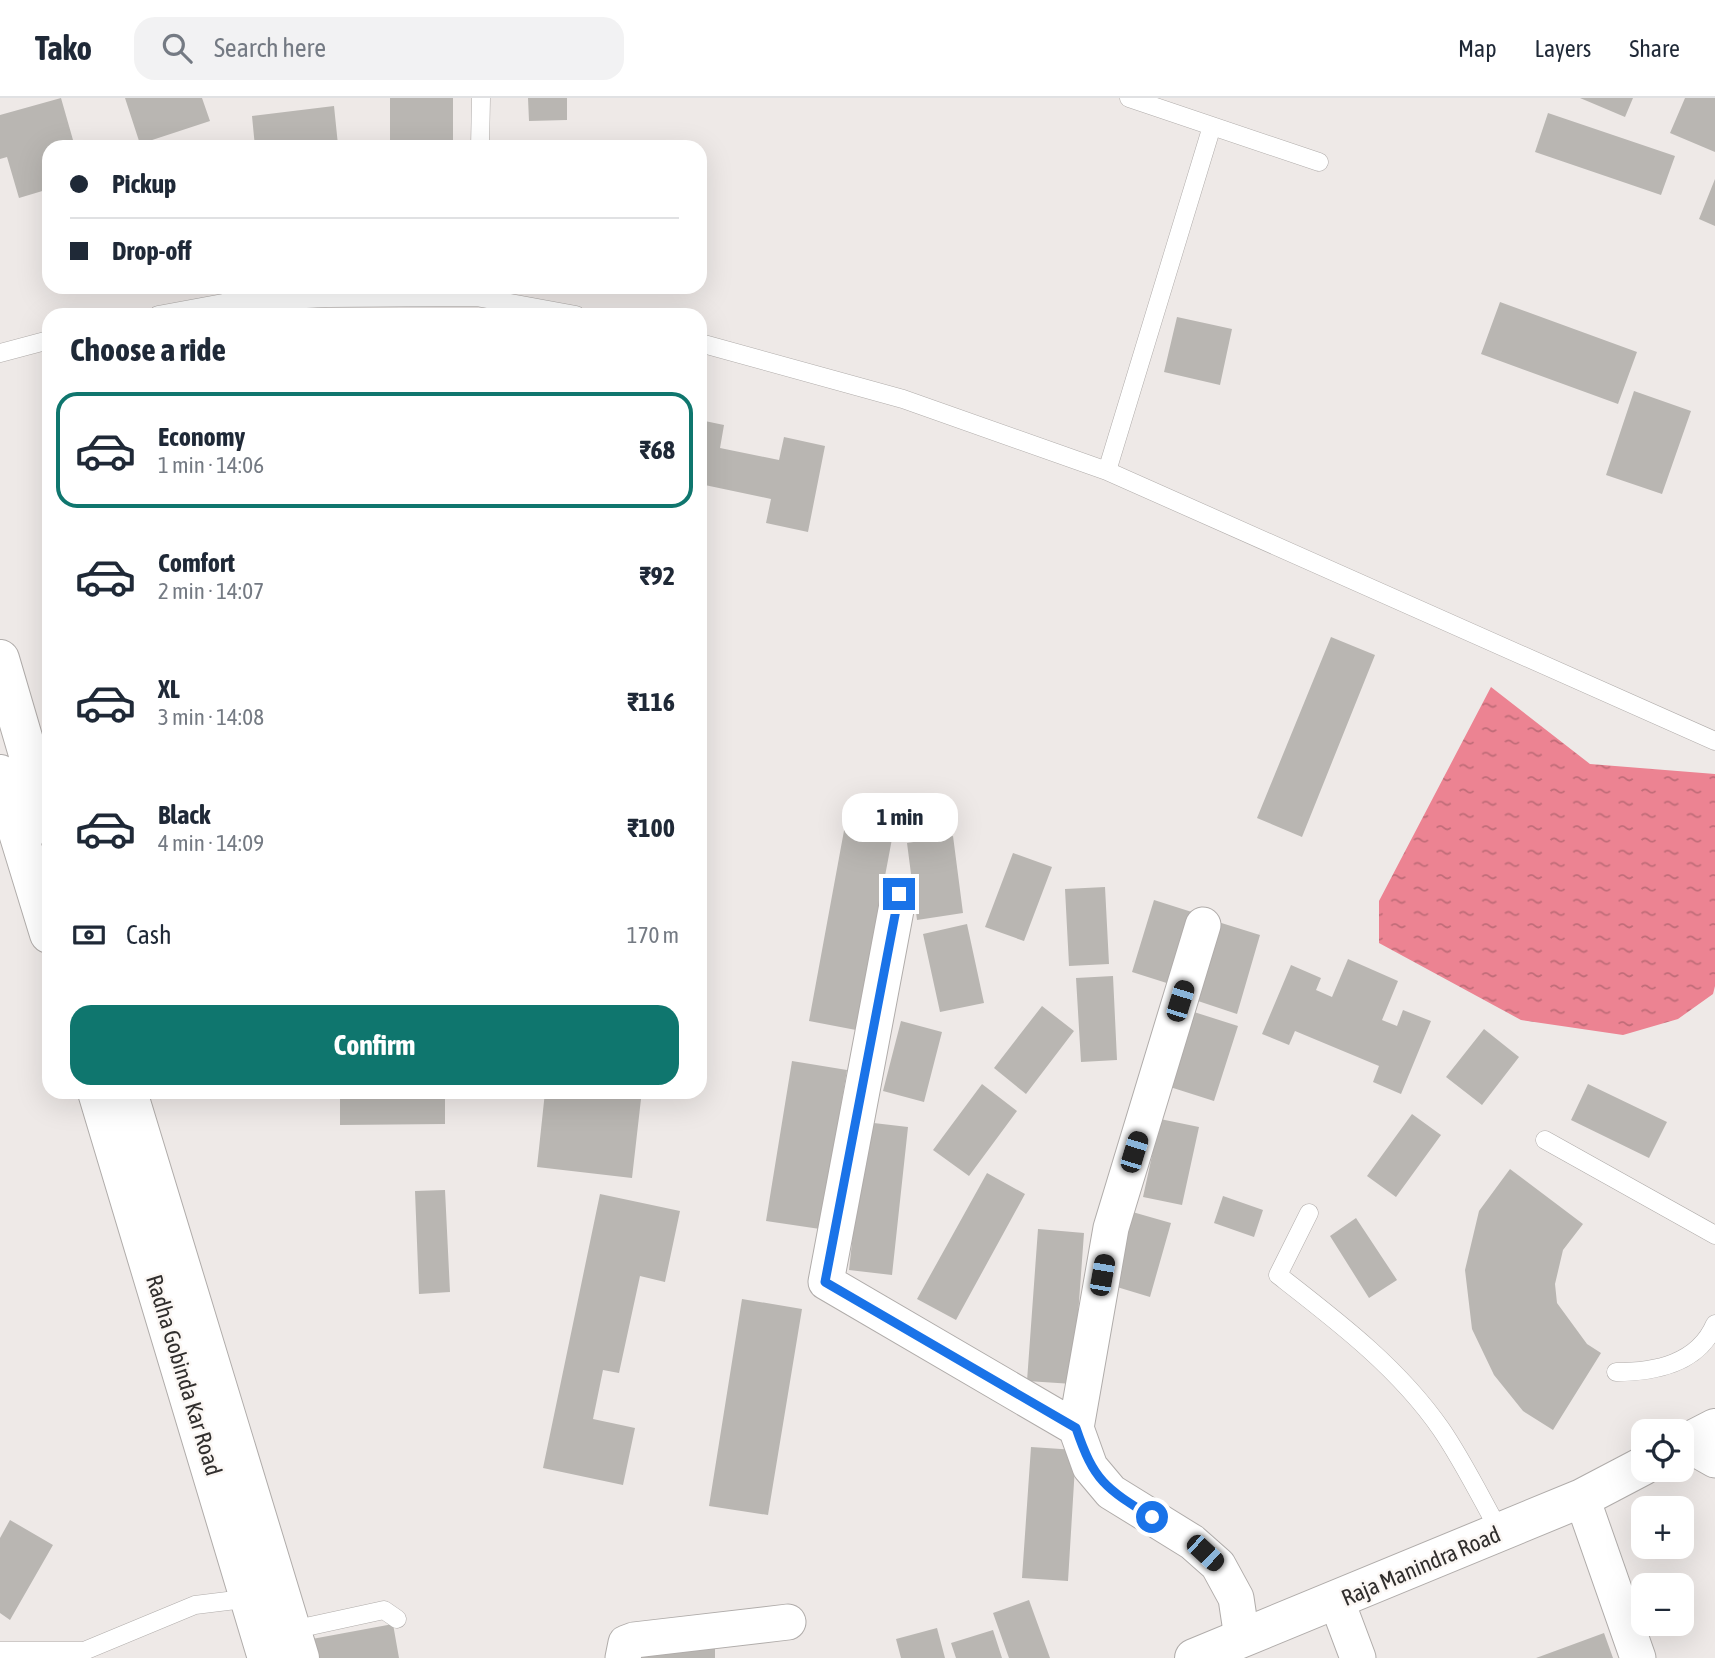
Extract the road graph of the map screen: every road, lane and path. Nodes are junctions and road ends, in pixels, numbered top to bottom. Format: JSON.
{"nodes":[{"id":1,"x":481,"y":98,"type":"edge"},
{"id":2,"x":1129,"y":98,"type":"edge"},
{"id":3,"x":1212,"y":126,"type":"junction"},
{"id":4,"x":480,"y":140,"type":"edge"},
{"id":5,"x":1319,"y":162,"type":"dead end"},
{"id":6,"x":456,"y":294,"type":"edge"},
{"id":7,"x":485,"y":294,"type":"edge"},
{"id":8,"x":327,"y":307,"type":"edge"},
{"id":9,"x":196,"y":308,"type":"edge"},
{"id":10,"x":546,"y":308,"type":"edge"},
{"id":11,"x":42,"y":342,"type":"edge"},
{"id":12,"x":707,"y":345,"type":"edge"},
{"id":13,"x":0,"y":353,"type":"edge"},
{"id":14,"x":1107,"y":471,"type":"junction"},
{"id":15,"x":0,"y":659,"type":"edge"},
{"id":16,"x":1715,"y":741,"type":"edge"},
{"id":17,"x":0,"y":774,"type":"edge"},
{"id":18,"x":42,"y":802,"type":"edge"},
{"id":19,"x":899,"y":894,"type":"dead end"},
{"id":20,"x":42,"y":911,"type":"edge"},
{"id":21,"x":1203,"y":925,"type":"dead end"},
{"id":22,"x":99,"y":1099,"type":"edge"},
{"id":23,"x":130,"y":1099,"type":"edge"},
{"id":24,"x":1545,"y":1140,"type":"dead end"},
{"id":25,"x":1309,"y":1213,"type":"dead end"},
{"id":26,"x":1715,"y":1235,"type":"edge"},
{"id":27,"x":1713,"y":1338,"type":"edge"},
{"id":28,"x":1616,"y":1373,"type":"dead end"},
{"id":29,"x":1076,"y":1428,"type":"junction"},
{"id":30,"x":1631,"y":1472,"type":"edge"},
{"id":31,"x":1582,"y":1498,"type":"junction"},
{"id":32,"x":1500,"y":1532,"type":"junction"},
{"id":33,"x":252,"y":1598,"type":"junction"},
{"id":34,"x":1337,"y":1602,"type":"junction"},
{"id":35,"x":397,"y":1619,"type":"dead end"},
{"id":36,"x":788,"y":1622,"type":"dead end"},
{"id":37,"x":1242,"y":1638,"type":"junction"},
{"id":38,"x":286,"y":1649,"type":"edge"},
{"id":39,"x":0,"y":1651,"type":"edge"},
{"id":40,"x":80,"y":1655,"type":"edge"},
{"id":41,"x":623,"y":1658,"type":"edge"},
{"id":42,"x":1194,"y":1658,"type":"edge"},
{"id":43,"x":1358,"y":1658,"type":"edge"},
{"id":44,"x":1638,"y":1658,"type":"edge"}],
"edges":[{"from":1,"to":4,"type":"lane"},
{"from":2,"to":3,"type":"lane"},
{"from":3,"to":5,"type":"lane"},
{"from":3,"to":14,"type":"lane"},
{"from":6,"to":8,"type":"lane"},
{"from":7,"to":10,"type":"lane"},
{"from":8,"to":9,"type":"lane"},
{"from":11,"to":13,"type":"lane"},
{"from":12,"to":14,"type":"lane"},
{"from":14,"to":16,"type":"lane"},
{"from":15,"to":18,"type":"main road"},
{"from":17,"to":20,"type":"main road"},
{"from":19,"to":29,"type":"street"},
{"from":21,"to":29,"type":"street"},
{"from":22,"to":33,"type":"main road","name":"Radha Gobinda Kar Road"},
{"from":23,"to":38,"type":"main road"},
{"from":24,"to":26,"type":"lane"},
{"from":25,"to":32,"type":"lane"},
{"from":27,"to":28,"type":"lane"},
{"from":29,"to":37,"type":"street"},
{"from":30,"to":31,"type":"main road","name":"Raja Manindra Road"},
{"from":31,"to":32,"type":"main road","name":"Raja Manindra Road"},
{"from":31,"to":44,"type":"street"},
{"from":32,"to":34,"type":"main road","name":"Raja Manindra Road"},
{"from":33,"to":38,"type":"main road","name":"Radha Gobinda Kar Road"},
{"from":33,"to":40,"type":"lane"},
{"from":34,"to":37,"type":"main road","name":"Raja Manindra Road"},
{"from":34,"to":43,"type":"street"},
{"from":35,"to":38,"type":"lane"},
{"from":36,"to":41,"type":"street"},
{"from":37,"to":42,"type":"main road","name":"Raja Manindra Road"},
{"from":39,"to":40,"type":"lane"}]}
